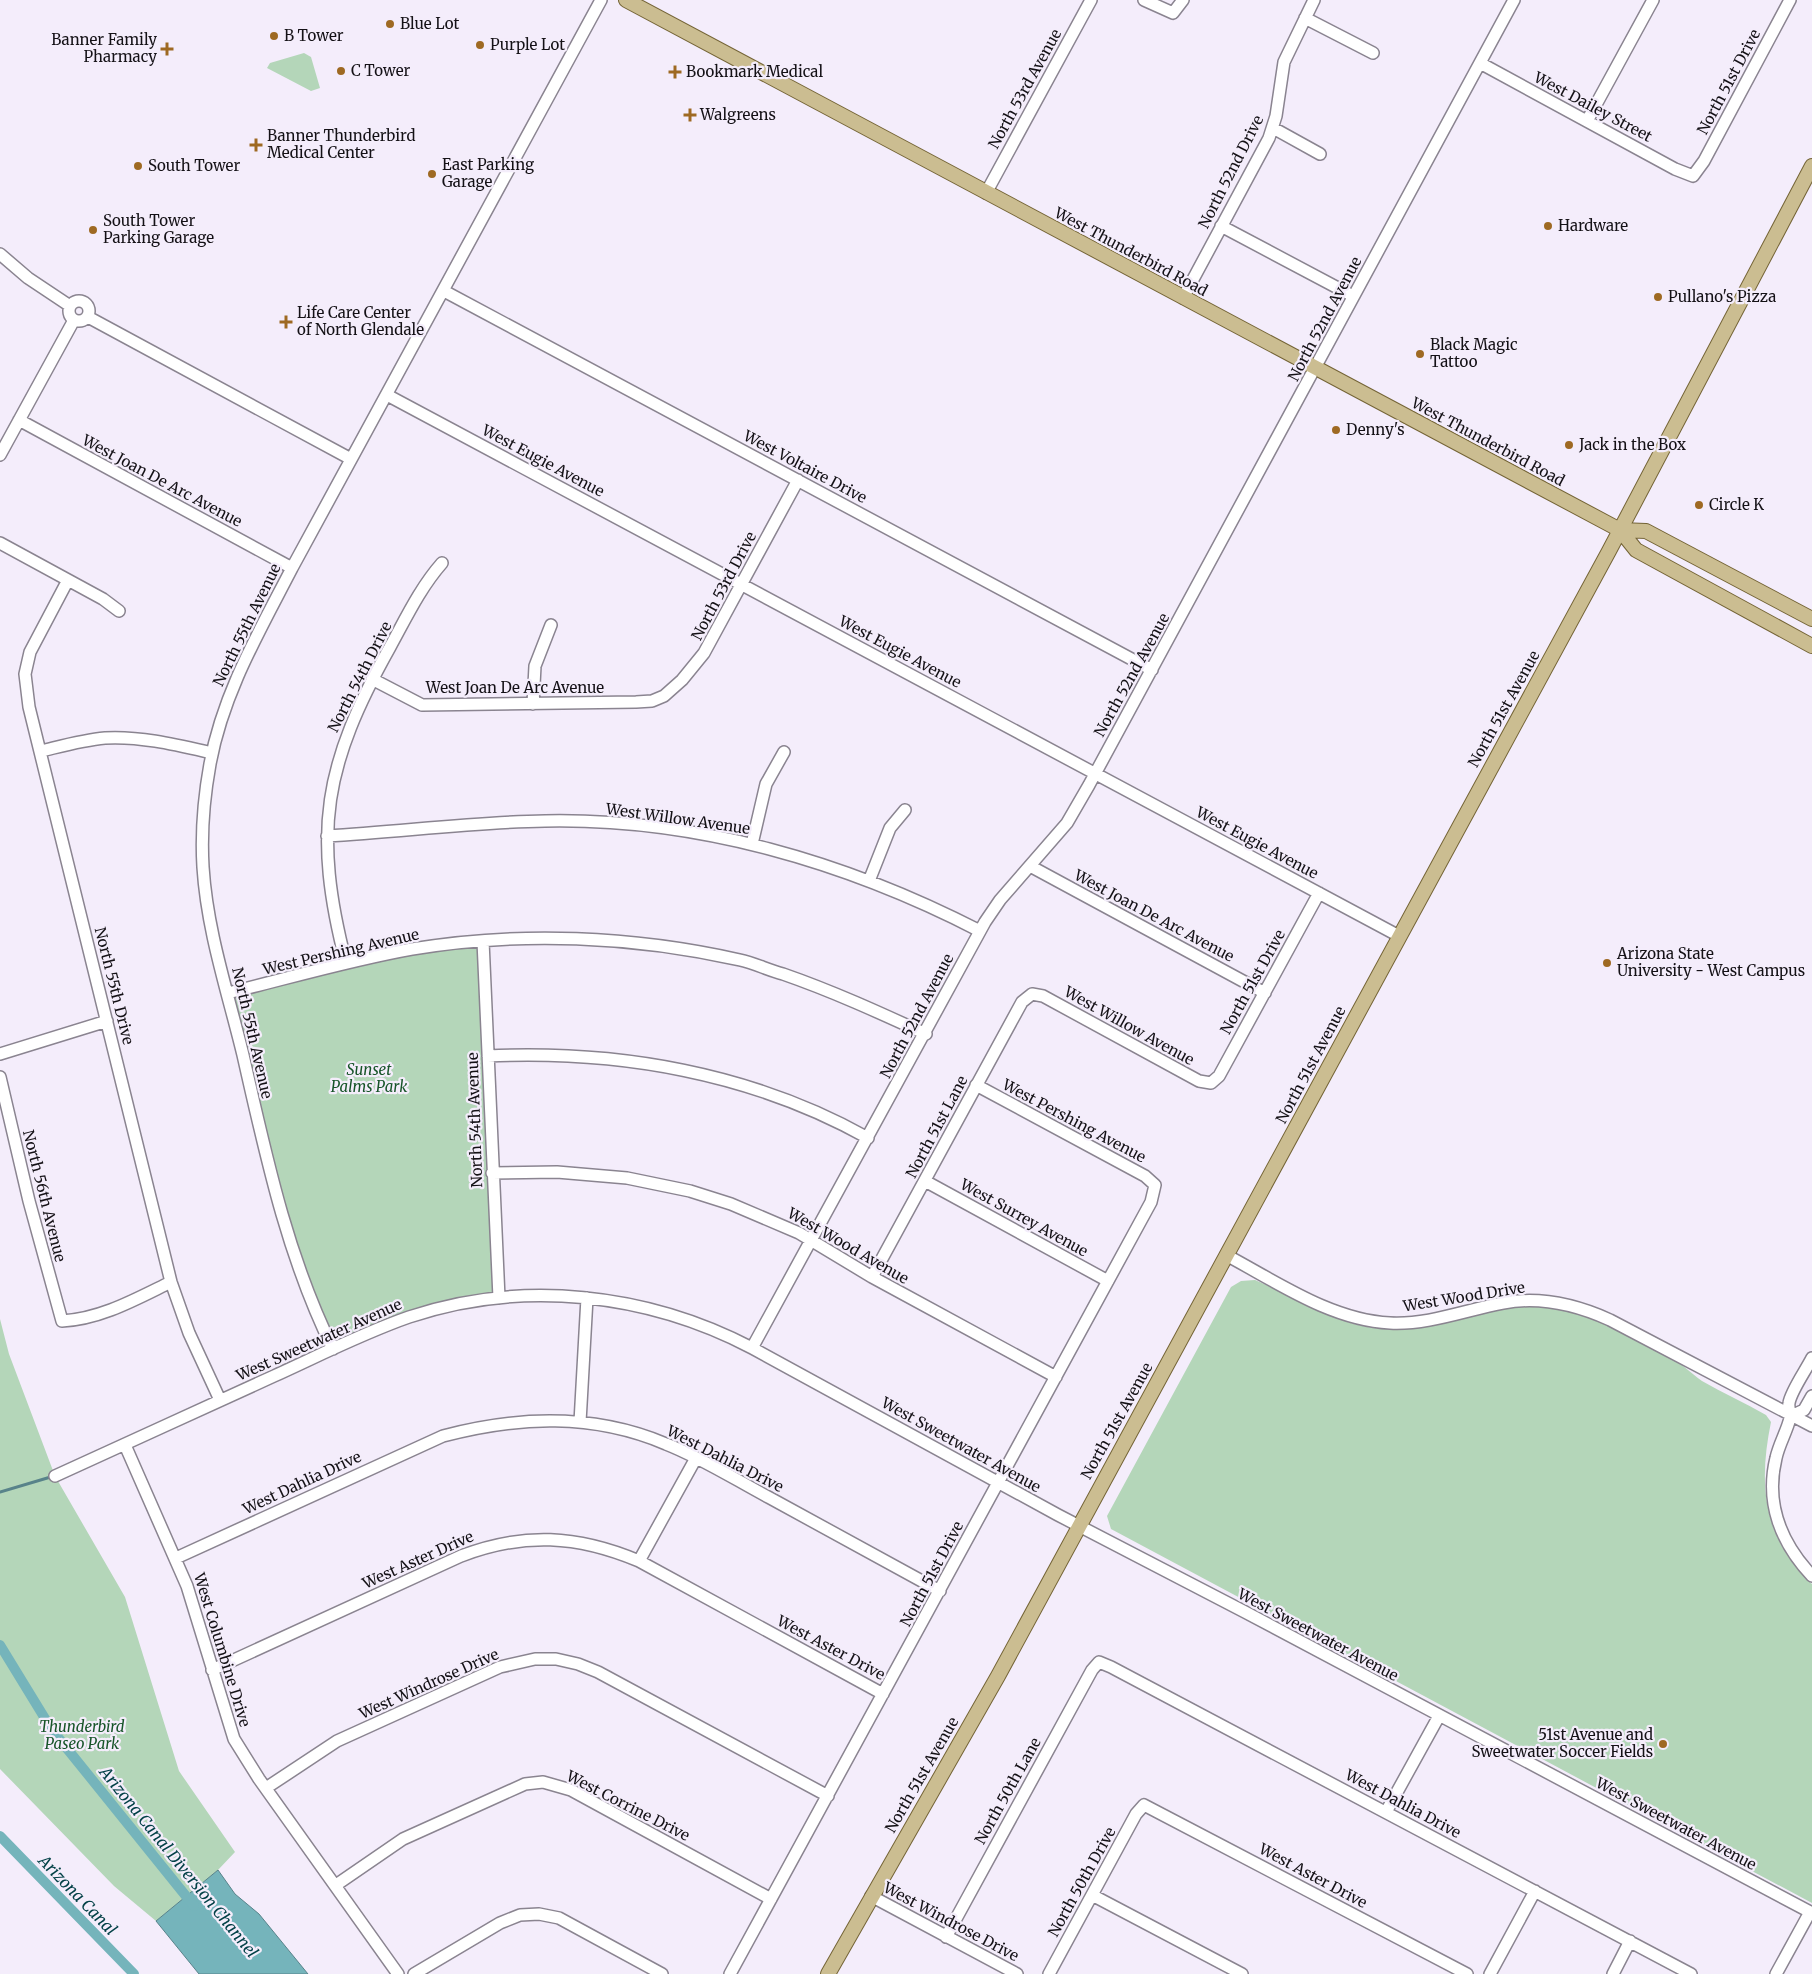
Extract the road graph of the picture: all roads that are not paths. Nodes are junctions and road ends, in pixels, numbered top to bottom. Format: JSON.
{"nodes":[{"id":1,"x":601,"y":0,"type":"edge"},
{"id":2,"x":626,"y":0,"type":"edge"},
{"id":3,"x":1091,"y":0,"type":"edge"},
{"id":4,"x":1144,"y":0,"type":"edge"},
{"id":5,"x":1183,"y":0,"type":"edge"},
{"id":6,"x":1314,"y":0,"type":"edge"},
{"id":7,"x":1514,"y":0,"type":"edge"},
{"id":8,"x":1653,"y":0,"type":"edge"},
{"id":9,"x":1790,"y":0,"type":"edge"},
{"id":10,"x":1304,"y":18,"type":"junction"},
{"id":11,"x":1373,"y":54,"type":"dead end"},
{"id":12,"x":1480,"y":63,"type":"junction"},
{"id":13,"x":1587,"y":121,"type":"junction"},
{"id":14,"x":1273,"y":128,"type":"junction"},
{"id":15,"x":1320,"y":154,"type":"dead end"},
{"id":16,"x":1812,"y":166,"type":"edge"},
{"id":17,"x":1693,"y":176,"type":"joint"},
{"id":18,"x":986,"y":193,"type":"junction"},
{"id":19,"x":1221,"y":226,"type":"junction"},
{"id":20,"x":0,"y":254,"type":"edge"},
{"id":21,"x":444,"y":291,"type":"junction"},
{"id":22,"x":1353,"y":296,"type":"junction"},
{"id":23,"x":1183,"y":298,"type":"junction"},
{"id":24,"x":70,"y":306,"type":"junction"},
{"id":25,"x":88,"y":316,"type":"junction"},
{"id":26,"x":74,"y":320,"type":"junction"},
{"id":27,"x":1315,"y":368,"type":"junction"},
{"id":28,"x":387,"y":396,"type":"junction"},
{"id":29,"x":19,"y":420,"type":"junction"},
{"id":30,"x":0,"y":455,"type":"edge"},
{"id":31,"x":351,"y":459,"type":"junction"},
{"id":32,"x":798,"y":480,"type":"junction"},
{"id":33,"x":1620,"y":530,"type":"junction"},
{"id":34,"x":0,"y":543,"type":"edge"},
{"id":35,"x":442,"y":563,"type":"dead end"},
{"id":36,"x":292,"y":568,"type":"junction"},
{"id":37,"x":68,"y":580,"type":"junction"},
{"id":38,"x":742,"y":585,"type":"junction"},
{"id":39,"x":119,"y":611,"type":"dead end"},
{"id":40,"x":1812,"y":619,"type":"edge"},
{"id":41,"x":551,"y":625,"type":"dead end"},
{"id":42,"x":1809,"y":642,"type":"edge"},
{"id":43,"x":1152,"y":670,"type":"junction"},
{"id":44,"x":372,"y":679,"type":"junction"},
{"id":45,"x":664,"y":696,"type":"joint"},
{"id":46,"x":533,"y":704,"type":"junction"},
{"id":47,"x":41,"y":751,"type":"junction"},
{"id":48,"x":784,"y":752,"type":"dead end"},
{"id":49,"x":212,"y":753,"type":"junction"},
{"id":50,"x":1096,"y":774,"type":"junction"},
{"id":51,"x":905,"y":810,"type":"dead end"},
{"id":52,"x":327,"y":836,"type":"junction"},
{"id":53,"x":752,"y":844,"type":"junction"},
{"id":54,"x":1030,"y":866,"type":"junction"},
{"id":55,"x":869,"y":881,"type":"junction"},
{"id":56,"x":1319,"y":893,"type":"junction"},
{"id":57,"x":980,"y":932,"type":"junction"},
{"id":58,"x":1399,"y":936,"type":"junction"},
{"id":59,"x":483,"y":941,"type":"junction"},
{"id":60,"x":346,"y":963,"type":"junction"},
{"id":61,"x":228,"y":993,"type":"junction"},
{"id":62,"x":1265,"y":993,"type":"junction"},
{"id":63,"x":1032,"y":994,"type":"joint"},
{"id":64,"x":106,"y":1021,"type":"junction"},
{"id":65,"x":926,"y":1034,"type":"junction"},
{"id":66,"x":0,"y":1054,"type":"edge"},
{"id":67,"x":488,"y":1056,"type":"junction"},
{"id":68,"x":0,"y":1078,"type":"edge"},
{"id":69,"x":1211,"y":1083,"type":"joint"},
{"id":70,"x":976,"y":1085,"type":"junction"},
{"id":71,"x":868,"y":1138,"type":"junction"},
{"id":72,"x":492,"y":1173,"type":"junction"},
{"id":73,"x":925,"y":1181,"type":"junction"},
{"id":74,"x":1155,"y":1185,"type":"joint"},
{"id":75,"x":812,"y":1240,"type":"junction"},
{"id":76,"x":1226,"y":1255,"type":"junction"},
{"id":77,"x":872,"y":1277,"type":"junction"},
{"id":78,"x":1108,"y":1281,"type":"junction"},
{"id":79,"x":171,"y":1282,"type":"junction"},
{"id":80,"x":499,"y":1298,"type":"junction"},
{"id":81,"x":587,"y":1298,"type":"junction"},
{"id":82,"x":752,"y":1348,"type":"junction"},
{"id":83,"x":333,"y":1349,"type":"junction"},
{"id":84,"x":1812,"y":1358,"type":"edge"},
{"id":85,"x":1056,"y":1377,"type":"junction"},
{"id":86,"x":1812,"y":1396,"type":"edge"},
{"id":87,"x":220,"y":1400,"type":"junction"},
{"id":88,"x":1791,"y":1416,"type":"junction"},
{"id":89,"x":580,"y":1422,"type":"junction"},
{"id":90,"x":1812,"y":1426,"type":"edge"},
{"id":91,"x":125,"y":1444,"type":"junction"},
{"id":92,"x":696,"y":1458,"type":"junction"},
{"id":93,"x":54,"y":1476,"type":"dead end"},
{"id":94,"x":998,"y":1483,"type":"junction"},
{"id":95,"x":1078,"y":1526,"type":"junction"},
{"id":96,"x":176,"y":1558,"type":"junction"},
{"id":97,"x":639,"y":1561,"type":"junction"},
{"id":98,"x":1812,"y":1576,"type":"edge"},
{"id":99,"x":940,"y":1591,"type":"junction"},
{"id":100,"x":1099,"y":1662,"type":"joint"},
{"id":101,"x":212,"y":1670,"type":"junction"},
{"id":102,"x":883,"y":1694,"type":"junction"},
{"id":103,"x":1439,"y":1716,"type":"junction"},
{"id":104,"x":266,"y":1788,"type":"junction"},
{"id":105,"x":828,"y":1796,"type":"junction"},
{"id":106,"x":1144,"y":1805,"type":"joint"},
{"id":107,"x":1386,"y":1812,"type":"junction"},
{"id":108,"x":336,"y":1885,"type":"junction"},
{"id":109,"x":1535,"y":1891,"type":"junction"},
{"id":110,"x":1092,"y":1895,"type":"junction"},
{"id":111,"x":871,"y":1896,"type":"junction"},
{"id":112,"x":771,"y":1899,"type":"junction"},
{"id":113,"x":1811,"y":1913,"type":"edge"},
{"id":114,"x":946,"y":1937,"type":"junction"},
{"id":115,"x":1630,"y":1941,"type":"junction"},
{"id":116,"x":398,"y":1974,"type":"edge"},
{"id":117,"x":414,"y":1974,"type":"edge"},
{"id":118,"x":662,"y":1974,"type":"edge"},
{"id":119,"x":730,"y":1974,"type":"edge"},
{"id":120,"x":828,"y":1974,"type":"edge"},
{"id":121,"x":1017,"y":1974,"type":"edge"},
{"id":122,"x":1049,"y":1974,"type":"edge"},
{"id":123,"x":1242,"y":1974,"type":"edge"},
{"id":124,"x":1467,"y":1974,"type":"edge"},
{"id":125,"x":1490,"y":1974,"type":"edge"},
{"id":126,"x":1613,"y":1974,"type":"edge"},
{"id":127,"x":1691,"y":1974,"type":"edge"},
{"id":128,"x":1776,"y":1974,"type":"edge"}],
"edges":[{"from":1,"to":21,"type":"street","name":"North 55th Avenue"},
{"from":2,"to":18,"type":"main road","name":"West Thunderbird Road"},
{"from":3,"to":18,"type":"street","name":"North 53rd Avenue"},
{"from":4,"to":5,"type":"street"},
{"from":6,"to":10,"type":"street","name":"North 52nd Drive"},
{"from":7,"to":12,"type":"street","name":"North 52nd Avenue"},
{"from":8,"to":13,"type":"street"},
{"from":9,"to":17,"type":"street","name":"North 51st Drive"},
{"from":10,"to":11,"type":"street"},
{"from":10,"to":14,"type":"street","name":"North 52nd Drive"},
{"from":12,"to":13,"type":"street","name":"West Dailey Street"},
{"from":12,"to":22,"type":"street","name":"North 52nd Avenue"},
{"from":13,"to":17,"type":"street","name":"West Dailey Street"},
{"from":14,"to":15,"type":"street"},
{"from":14,"to":19,"type":"street","name":"North 52nd Drive"},
{"from":16,"to":33,"type":"main road","name":"North 51st Avenue"},
{"from":18,"to":23,"type":"main road","name":"West Thunderbird Road"},
{"from":19,"to":22,"type":"street"},
{"from":19,"to":23,"type":"street","name":"North 52nd Drive"},
{"from":20,"to":24,"type":"street"},
{"from":21,"to":28,"type":"street","name":"North 55th Avenue"},
{"from":21,"to":32,"type":"street","name":"West Voltaire Drive"},
{"from":22,"to":27,"type":"street","name":"North 52nd Avenue"},
{"from":23,"to":27,"type":"main road","name":"West Thunderbird Road"},
{"from":24,"to":25,"type":"street"},
{"from":24,"to":26,"type":"street"},
{"from":25,"to":26,"type":"street"},
{"from":25,"to":31,"type":"street"},
{"from":26,"to":29,"type":"street"},
{"from":27,"to":33,"type":"main road","name":"West Thunderbird Road"},
{"from":27,"to":43,"type":"street","name":"North 52nd Avenue"},
{"from":28,"to":31,"type":"street","name":"North 55th Avenue"},
{"from":28,"to":38,"type":"street","name":"West Eugie Avenue"},
{"from":29,"to":30,"type":"street"},
{"from":29,"to":36,"type":"street","name":"West Joan De Arc Avenue"},
{"from":31,"to":36,"type":"street","name":"North 55th Avenue"},
{"from":32,"to":38,"type":"street","name":"North 53rd Drive"},
{"from":32,"to":43,"type":"street","name":"West Voltaire Drive"},
{"from":33,"to":40,"type":"main road","name":"West Thunderbird Road"},
{"from":33,"to":42,"type":"main road","name":"West Thunderbird Road"},
{"from":33,"to":58,"type":"main road","name":"North 51st Avenue"},
{"from":34,"to":37,"type":"street"},
{"from":35,"to":44,"type":"street","name":"North 54th Drive"},
{"from":36,"to":49,"type":"street","name":"North 55th Avenue"},
{"from":37,"to":39,"type":"street"},
{"from":37,"to":47,"type":"street","name":"North 55th Drive"},
{"from":38,"to":45,"type":"street","name":"North 53rd Drive"},
{"from":38,"to":50,"type":"street","name":"West Eugie Avenue"},
{"from":41,"to":46,"type":"street"},
{"from":43,"to":50,"type":"street","name":"North 52nd Avenue"},
{"from":44,"to":46,"type":"street","name":"West Joan De Arc Avenue"},
{"from":44,"to":52,"type":"street","name":"North 54th Drive"},
{"from":45,"to":46,"type":"street","name":"West Joan De Arc Avenue"},
{"from":47,"to":49,"type":"street"},
{"from":47,"to":64,"type":"street","name":"North 55th Drive"},
{"from":48,"to":53,"type":"street"},
{"from":49,"to":61,"type":"street","name":"North 55th Avenue"},
{"from":50,"to":54,"type":"street","name":"North 52nd Avenue"},
{"from":50,"to":56,"type":"street","name":"West Eugie Avenue"},
{"from":51,"to":55,"type":"street"},
{"from":52,"to":53,"type":"street","name":"West Willow Avenue"},
{"from":52,"to":60,"type":"street","name":"North 54th Drive"},
{"from":53,"to":55,"type":"street","name":"West Willow Avenue"},
{"from":54,"to":57,"type":"street","name":"North 52nd Avenue"},
{"from":54,"to":62,"type":"street","name":"West Joan De Arc Avenue"},
{"from":55,"to":57,"type":"street","name":"West Willow Avenue"},
{"from":56,"to":58,"type":"street","name":"West Eugie Avenue"},
{"from":56,"to":62,"type":"street","name":"North 51st Drive"},
{"from":57,"to":65,"type":"street","name":"North 52nd Avenue"},
{"from":58,"to":76,"type":"main road","name":"North 51st Avenue"},
{"from":59,"to":60,"type":"street","name":"West Pershing Avenue"},
{"from":59,"to":65,"type":"street","name":"West Pershing Avenue"},
{"from":59,"to":67,"type":"street","name":"North 54th Avenue"},
{"from":60,"to":61,"type":"street","name":"West Pershing Avenue"},
{"from":61,"to":83,"type":"street","name":"North 55th Avenue"},
{"from":62,"to":69,"type":"street","name":"North 51st Drive"},
{"from":63,"to":69,"type":"street","name":"West Willow Avenue"},
{"from":63,"to":70,"type":"street","name":"North 51st Lane"},
{"from":64,"to":66,"type":"street"},
{"from":64,"to":79,"type":"street","name":"North 55th Drive"},
{"from":65,"to":71,"type":"street","name":"North 52nd Avenue"},
{"from":67,"to":71,"type":"street"},
{"from":67,"to":72,"type":"street","name":"North 54th Avenue"},
{"from":68,"to":79,"type":"street","name":"North 56th Avenue"},
{"from":70,"to":73,"type":"street","name":"North 51st Lane"},
{"from":70,"to":74,"type":"street","name":"West Pershing Avenue"},
{"from":71,"to":75,"type":"street","name":"North 52nd Avenue"},
{"from":72,"to":75,"type":"street","name":"West Wood Avenue"},
{"from":72,"to":80,"type":"street","name":"North 54th Avenue"},
{"from":73,"to":77,"type":"street","name":"North 51st Lane"},
{"from":73,"to":78,"type":"street","name":"West Surrey Avenue"},
{"from":74,"to":78,"type":"street","name":"North 51st Drive"},
{"from":75,"to":77,"type":"street","name":"West Wood Avenue"},
{"from":75,"to":82,"type":"street","name":"North 52nd Avenue"},
{"from":76,"to":88,"type":"street","name":"West Wood Drive"},
{"from":76,"to":95,"type":"main road","name":"North 51st Avenue"},
{"from":77,"to":85,"type":"street","name":"West Wood Avenue"},
{"from":78,"to":85,"type":"street","name":"North 51st Drive"},
{"from":79,"to":87,"type":"street","name":"North 55th Drive"},
{"from":80,"to":81,"type":"street","name":"West Sweetwater Avenue"},
{"from":80,"to":83,"type":"street","name":"West Sweetwater Avenue"},
{"from":81,"to":82,"type":"street","name":"West Sweetwater Avenue"},
{"from":81,"to":89,"type":"street"},
{"from":82,"to":94,"type":"street","name":"West Sweetwater Avenue"},
{"from":83,"to":87,"type":"street","name":"West Sweetwater Avenue"},
{"from":84,"to":88,"type":"street"},
{"from":85,"to":94,"type":"street","name":"North 51st Drive"},
{"from":86,"to":88,"type":"street"},
{"from":87,"to":91,"type":"street","name":"West Sweetwater Avenue"},
{"from":88,"to":90,"type":"street","name":"West Wood Drive"},
{"from":88,"to":98,"type":"street"},
{"from":89,"to":92,"type":"street","name":"West Dahlia Drive"},
{"from":89,"to":96,"type":"street","name":"West Dahlia Drive"},
{"from":91,"to":93,"type":"street","name":"West Sweetwater Avenue"},
{"from":91,"to":96,"type":"street","name":"West Columbine Drive"},
{"from":92,"to":97,"type":"street"},
{"from":92,"to":99,"type":"street","name":"West Dahlia Drive"},
{"from":94,"to":95,"type":"street","name":"West Sweetwater Avenue"},
{"from":94,"to":99,"type":"street","name":"North 51st Drive"},
{"from":95,"to":103,"type":"street","name":"West Sweetwater Avenue"},
{"from":95,"to":111,"type":"main road","name":"North 51st Avenue"},
{"from":96,"to":101,"type":"street","name":"West Columbine Drive"},
{"from":97,"to":101,"type":"street","name":"West Aster Drive"},
{"from":97,"to":102,"type":"street","name":"West Aster Drive"},
{"from":99,"to":102,"type":"street","name":"North 51st Drive"},
{"from":100,"to":107,"type":"street","name":"West Dahlia Drive"},
{"from":100,"to":114,"type":"street","name":"North 50th Lane"},
{"from":101,"to":104,"type":"street","name":"West Columbine Drive"},
{"from":102,"to":105,"type":"street","name":"North 51st Drive"},
{"from":103,"to":107,"type":"street"},
{"from":103,"to":113,"type":"street","name":"West Sweetwater Avenue"},
{"from":104,"to":105,"type":"street","name":"West Windrose Drive"},
{"from":104,"to":108,"type":"street","name":"West Columbine Drive"},
{"from":105,"to":112,"type":"street","name":"North 51st Drive"},
{"from":106,"to":110,"type":"street","name":"North 50th Drive"},
{"from":106,"to":124,"type":"street","name":"West Aster Drive"},
{"from":107,"to":109,"type":"street","name":"West Dahlia Drive"},
{"from":108,"to":112,"type":"street","name":"West Corrine Drive"},
{"from":108,"to":116,"type":"street","name":"West Columbine Drive"},
{"from":109,"to":115,"type":"street","name":"West Dahlia Drive"},
{"from":109,"to":125,"type":"street"},
{"from":110,"to":122,"type":"street","name":"North 50th Drive"},
{"from":110,"to":123,"type":"street"},
{"from":111,"to":114,"type":"street","name":"West Windrose Drive"},
{"from":111,"to":120,"type":"main road","name":"North 51st Avenue"},
{"from":112,"to":119,"type":"street","name":"North 51st Drive"},
{"from":113,"to":128,"type":"street"},
{"from":114,"to":121,"type":"street","name":"West Windrose Drive"},
{"from":115,"to":126,"type":"street"},
{"from":115,"to":127,"type":"street","name":"West Dahlia Drive"},
{"from":117,"to":118,"type":"street"}]}
